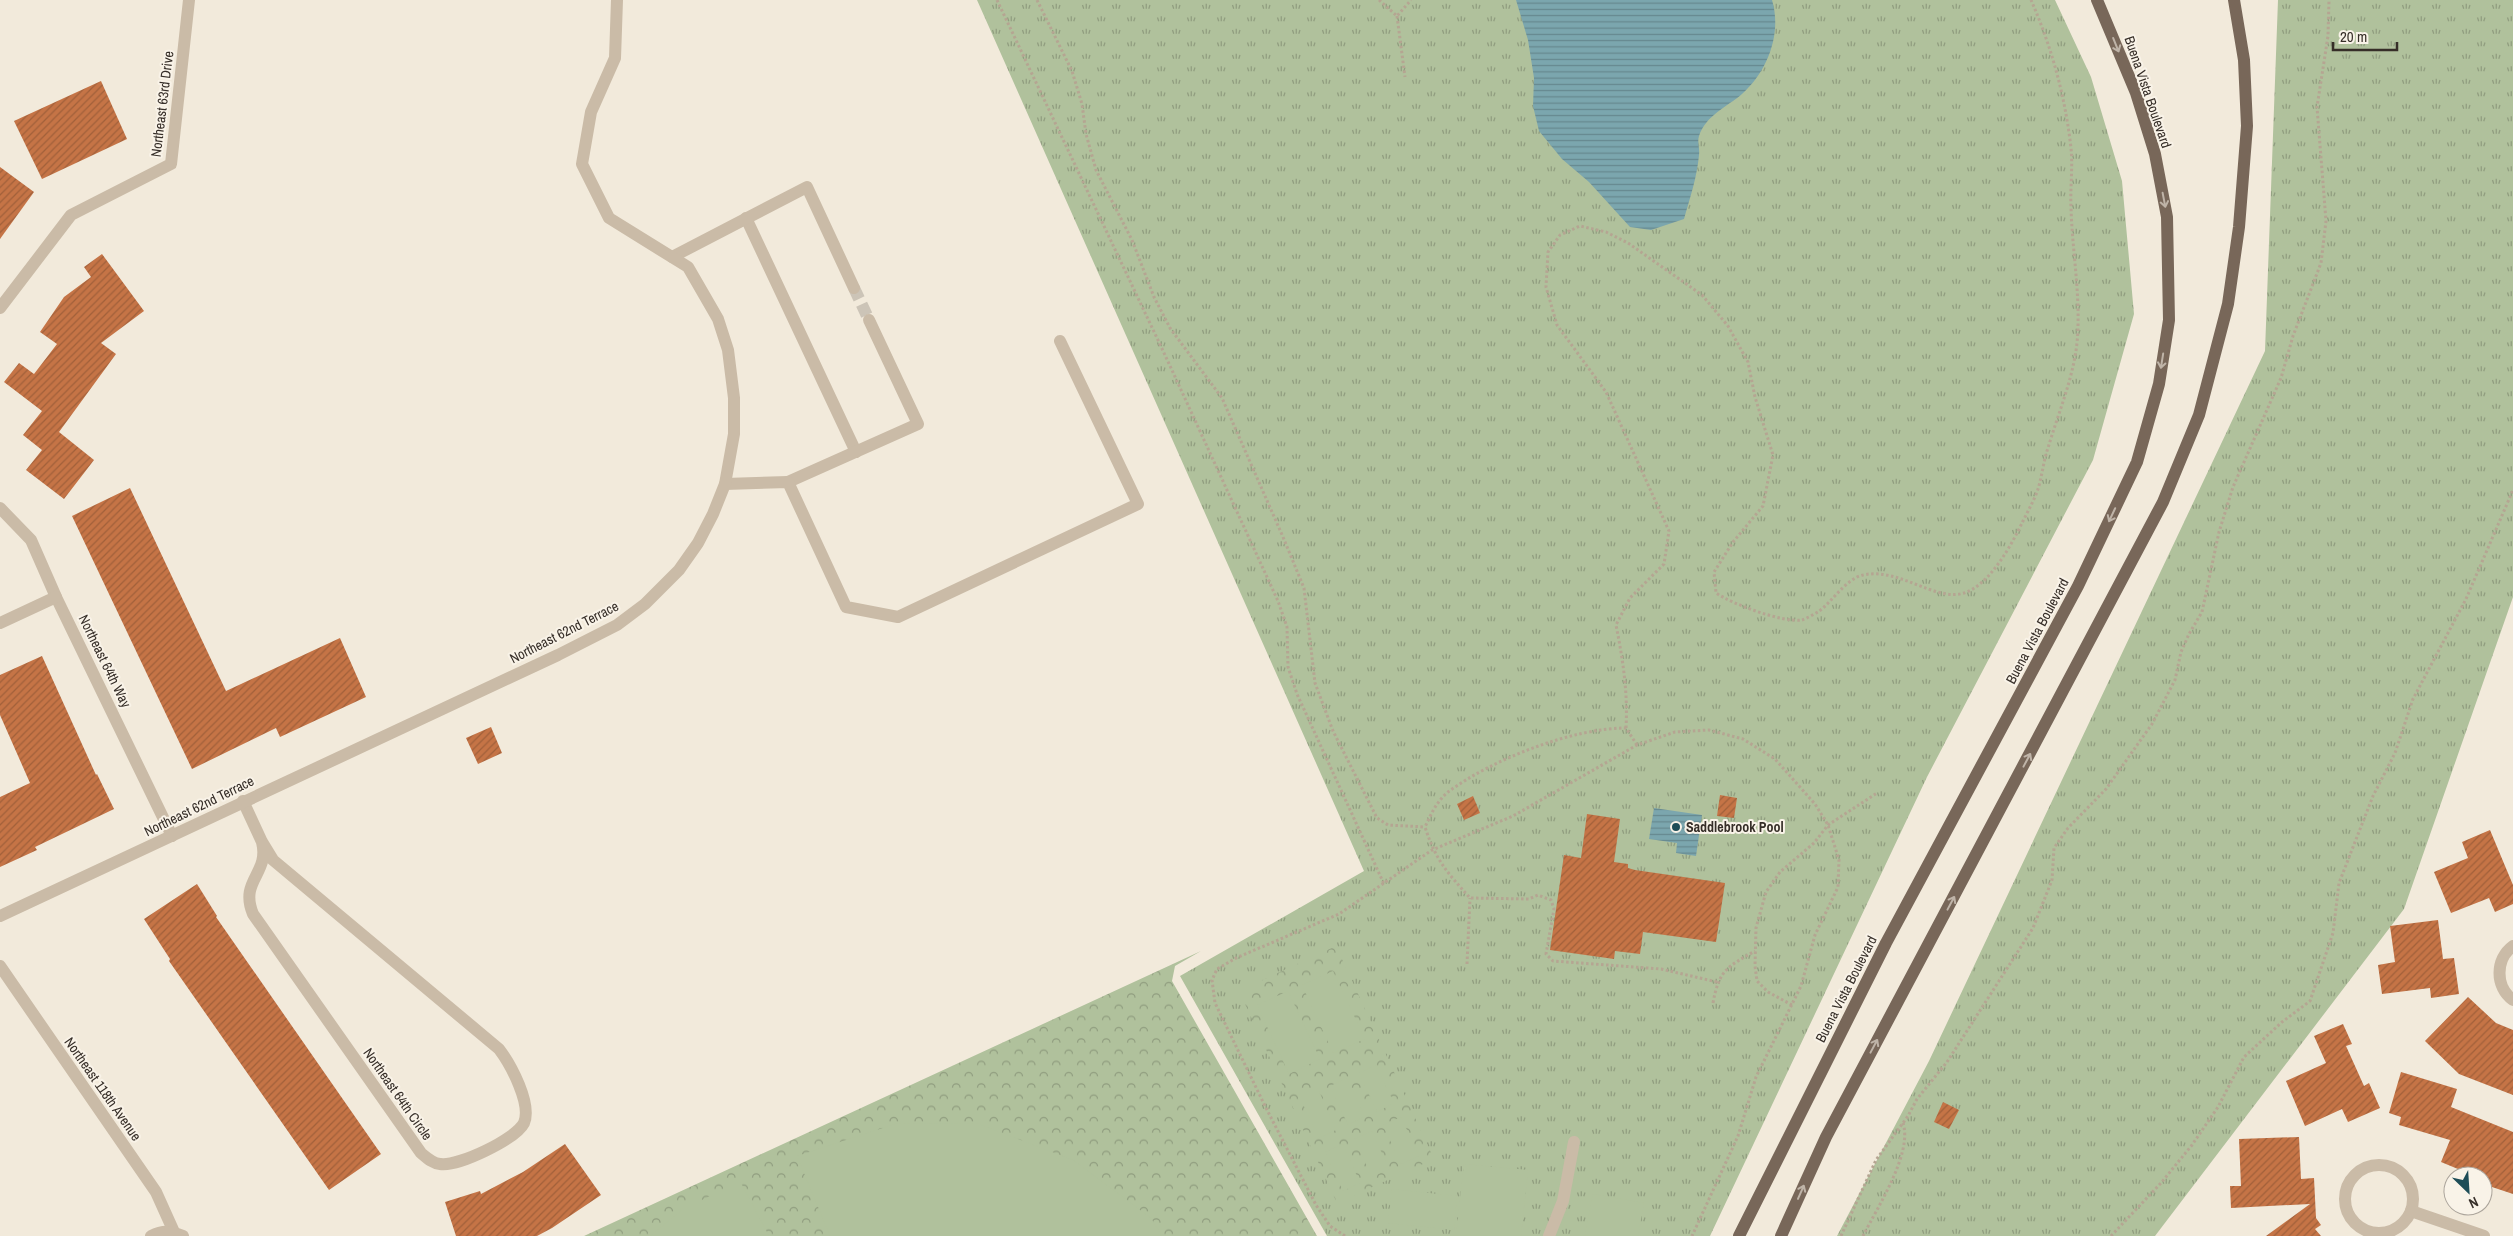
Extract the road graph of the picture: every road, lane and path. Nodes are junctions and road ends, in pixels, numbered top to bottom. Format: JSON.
{"nodes":[{"id":1,"x":189,"y":0,"type":"edge"},
{"id":2,"x":616,"y":0,"type":"edge"},
{"id":3,"x":997,"y":0,"type":"edge"},
{"id":4,"x":1037,"y":0,"type":"edge"},
{"id":5,"x":1379,"y":0,"type":"edge"},
{"id":6,"x":1411,"y":0,"type":"edge"},
{"id":7,"x":2031,"y":0,"type":"edge"},
{"id":8,"x":2097,"y":0,"type":"edge"},
{"id":9,"x":2234,"y":0,"type":"edge"},
{"id":10,"x":2329,"y":0,"type":"edge"},
{"id":11,"x":1397,"y":16,"type":"junction"},
{"id":12,"x":1405,"y":77,"type":"dead end"},
{"id":13,"x":746,"y":218,"type":"junction"},
{"id":14,"x":672,"y":257,"type":"junction"},
{"id":15,"x":854,"y":288,"type":"tunnel mouth"},
{"id":16,"x":0,"y":308,"type":"edge"},
{"id":17,"x":869,"y":320,"type":"tunnel mouth"},
{"id":18,"x":1060,"y":341,"type":"dead end"},
{"id":19,"x":856,"y":452,"type":"junction"},
{"id":20,"x":788,"y":482,"type":"junction"},
{"id":21,"x":725,"y":484,"type":"junction"},
{"id":22,"x":2513,"y":490,"type":"edge"},
{"id":23,"x":0,"y":508,"type":"edge"},
{"id":24,"x":56,"y":597,"type":"junction"},
{"id":25,"x":0,"y":623,"type":"edge"},
{"id":26,"x":1626,"y":728,"type":"junction"},
{"id":27,"x":1637,"y":745,"type":"junction"},
{"id":28,"x":1877,"y":793,"type":"dead end"},
{"id":29,"x":244,"y":801,"type":"junction"},
{"id":30,"x":1828,"y":825,"type":"junction"},
{"id":31,"x":1425,"y":827,"type":"junction"},
{"id":32,"x":172,"y":836,"type":"junction"},
{"id":33,"x":262,"y":842,"type":"junction"},
{"id":34,"x":1432,"y":850,"type":"junction"},
{"id":35,"x":1384,"y":884,"type":"junction"},
{"id":36,"x":1470,"y":898,"type":"junction"},
{"id":37,"x":0,"y":916,"type":"edge"},
{"id":38,"x":2513,"y":946,"type":"edge"},
{"id":39,"x":1755,"y":951,"type":"junction"},
{"id":40,"x":1467,"y":964,"type":"dead end"},
{"id":41,"x":0,"y":966,"type":"edge"},
{"id":42,"x":1717,"y":982,"type":"junction"},
{"id":43,"x":2513,"y":1000,"type":"edge"},
{"id":44,"x":1713,"y":1003,"type":"dead end"},
{"id":45,"x":1792,"y":1005,"type":"junction"},
{"id":46,"x":1903,"y":1123,"type":"junction"},
{"id":47,"x":1574,"y":1142,"type":"dead end"},
{"id":48,"x":2411,"y":1211,"type":"junction"},
{"id":49,"x":178,"y":1234,"type":"edge"},
{"id":50,"x":151,"y":1236,"type":"edge"},
{"id":51,"x":1345,"y":1236,"type":"edge"},
{"id":52,"x":1549,"y":1236,"type":"edge"},
{"id":53,"x":1692,"y":1236,"type":"edge"},
{"id":54,"x":1739,"y":1236,"type":"edge"},
{"id":55,"x":1781,"y":1236,"type":"edge"},
{"id":56,"x":1841,"y":1236,"type":"edge"},
{"id":57,"x":1863,"y":1236,"type":"edge"},
{"id":58,"x":2111,"y":1236,"type":"edge"},
{"id":59,"x":2484,"y":1236,"type":"edge"}],
"edges":[{"from":1,"to":16,"type":"street","name":"Northeast 63rd Drive"},
{"from":2,"to":14,"type":"street","name":"Northeast 62nd Terrace"},
{"from":3,"to":35,"type":"path"},
{"from":4,"to":31,"type":"path"},
{"from":5,"to":11,"type":"path"},
{"from":6,"to":11,"type":"path"},
{"from":7,"to":26,"type":"path"},
{"from":8,"to":54,"type":"main road","name":"Buena Vista Boulevard","one_way":true},
{"from":55,"to":9,"type":"main road","one_way":true},
{"from":10,"to":46,"type":"path"},
{"from":11,"to":12,"type":"path"},
{"from":13,"to":14,"type":"street"},
{"from":13,"to":15,"type":"street"},
{"from":13,"to":19,"type":"street"},
{"from":14,"to":21,"type":"street","name":"Northeast 62nd Terrace"},
{"from":17,"to":19,"type":"street"},
{"from":18,"to":20,"type":"street"},
{"from":19,"to":20,"type":"street"},
{"from":20,"to":21,"type":"street"},
{"from":21,"to":29,"type":"street","name":"Northeast 62nd Terrace"},
{"from":22,"to":58,"type":"path"},
{"from":23,"to":24,"type":"street","name":"Northeast 64th Way"},
{"from":24,"to":25,"type":"street"},
{"from":24,"to":32,"type":"street","name":"Northeast 64th Way"},
{"from":26,"to":27,"type":"path"},
{"from":26,"to":31,"type":"path"},
{"from":27,"to":30,"type":"path"},
{"from":27,"to":34,"type":"path"},
{"from":28,"to":30,"type":"path"},
{"from":29,"to":32,"type":"street","name":"Northeast 62nd Terrace"},
{"from":29,"to":33,"type":"street","name":"Northeast 64th Circle"},
{"from":30,"to":39,"type":"path"},
{"from":30,"to":45,"type":"path"},
{"from":31,"to":34,"type":"path"},
{"from":32,"to":37,"type":"street","name":"Northeast 62nd Terrace"},
{"from":33,"to":33,"type":"street","name":"Northeast 64th Circle"},
{"from":34,"to":35,"type":"path"},
{"from":34,"to":36,"type":"path"},
{"from":35,"to":51,"type":"path"},
{"from":36,"to":40,"type":"path"},
{"from":36,"to":42,"type":"path"},
{"from":38,"to":43,"type":"street"},
{"from":39,"to":42,"type":"path"},
{"from":39,"to":45,"type":"path"},
{"from":41,"to":49,"type":"street","name":"Northeast 118th Avenue"},
{"from":42,"to":44,"type":"path"},
{"from":45,"to":53,"type":"path"},
{"from":46,"to":56,"type":"path"},
{"from":46,"to":57,"type":"path"},
{"from":47,"to":52,"type":"street"},
{"from":48,"to":48,"type":"street"},
{"from":48,"to":59,"type":"street"},
{"from":49,"to":50,"type":"street","name":"Northeast 118th Avenue"}]}
